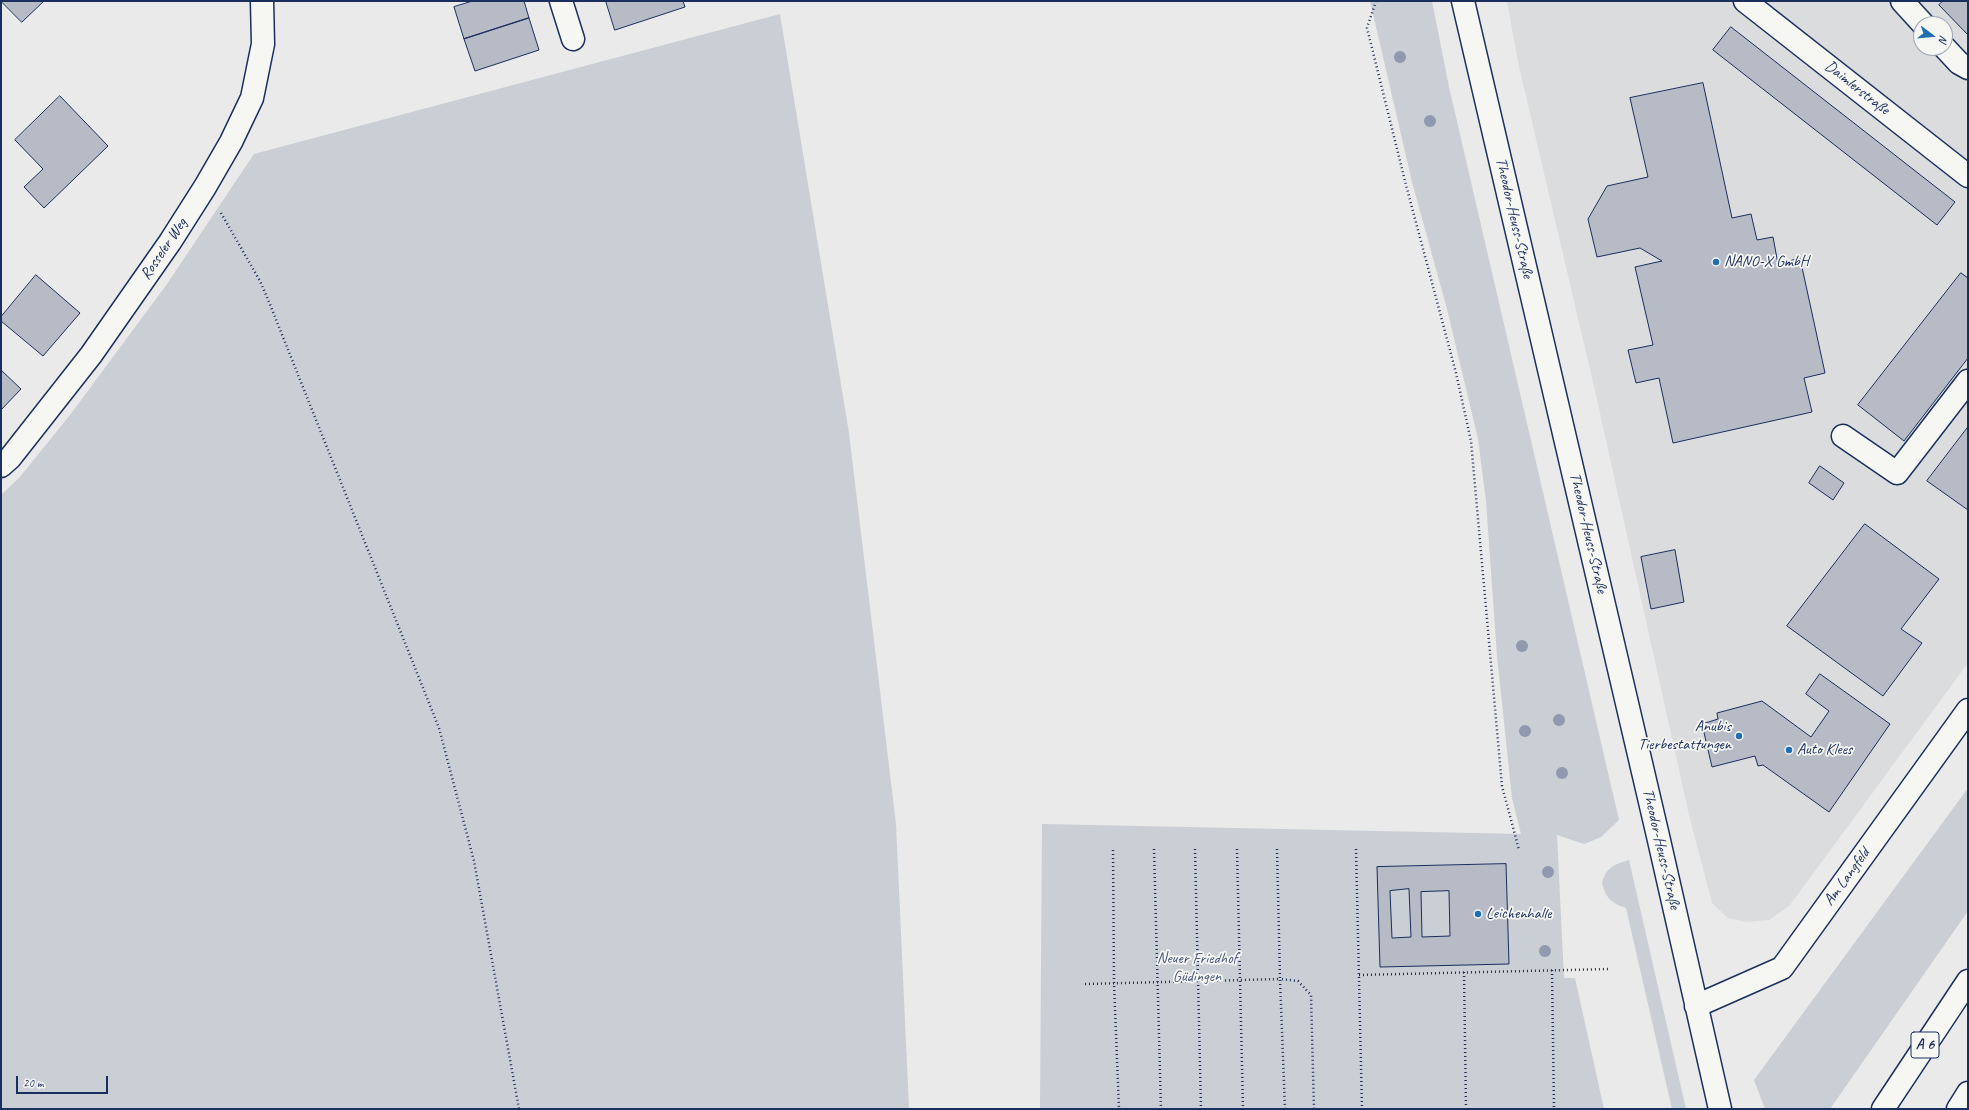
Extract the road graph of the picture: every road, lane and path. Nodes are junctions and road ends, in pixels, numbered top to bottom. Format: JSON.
{"nodes":[{"id":1,"x":262,"y":1,"type":"edge"},
{"id":2,"x":561,"y":1,"type":"edge"},
{"id":3,"x":1376,"y":1,"type":"edge"},
{"id":4,"x":1463,"y":1,"type":"edge"},
{"id":5,"x":1745,"y":1,"type":"edge"},
{"id":6,"x":1902,"y":1,"type":"edge"},
{"id":7,"x":1916,"y":16,"type":"edge"},
{"id":8,"x":573,"y":39,"type":"dead end"},
{"id":9,"x":1952,"y":56,"type":"edge"},
{"id":10,"x":1968,"y":68,"type":"edge"},
{"id":11,"x":1968,"y":176,"type":"edge"},
{"id":12,"x":205,"y":187,"type":"junction"},
{"id":13,"x":1968,"y":382,"type":"edge"},
{"id":14,"x":1843,"y":436,"type":"dead end"},
{"id":15,"x":1,"y":466,"type":"edge"},
{"id":16,"x":1968,"y":710,"type":"edge"},
{"id":17,"x":1154,"y":849,"type":"dead end"},
{"id":18,"x":1195,"y":849,"type":"dead end"},
{"id":19,"x":1277,"y":849,"type":"dead end"},
{"id":20,"x":1356,"y":849,"type":"dead end"},
{"id":21,"x":1113,"y":850,"type":"dead end"},
{"id":22,"x":1237,"y":850,"type":"dead end"},
{"id":23,"x":1519,"y":850,"type":"dead end"},
{"id":24,"x":1609,"y":969,"type":"dead end"},
{"id":25,"x":1552,"y":970,"type":"junction"},
{"id":26,"x":1464,"y":972,"type":"junction"},
{"id":27,"x":1359,"y":975,"type":"junction"},
{"id":28,"x":1280,"y":979,"type":"junction"},
{"id":29,"x":1240,"y":980,"type":"junction"},
{"id":30,"x":1198,"y":981,"type":"junction"},
{"id":31,"x":1968,"y":981,"type":"edge"},
{"id":32,"x":1158,"y":982,"type":"junction"},
{"id":33,"x":1114,"y":983,"type":"junction"},
{"id":34,"x":1085,"y":984,"type":"dead end"},
{"id":35,"x":1696,"y":1006,"type":"junction"},
{"id":36,"x":1968,"y":1093,"type":"edge"},
{"id":37,"x":519,"y":1109,"type":"edge"},
{"id":38,"x":1119,"y":1109,"type":"edge"},
{"id":39,"x":1161,"y":1109,"type":"edge"},
{"id":40,"x":1201,"y":1109,"type":"edge"},
{"id":41,"x":1243,"y":1109,"type":"edge"},
{"id":42,"x":1285,"y":1109,"type":"edge"},
{"id":43,"x":1314,"y":1109,"type":"edge"},
{"id":44,"x":1362,"y":1109,"type":"edge"},
{"id":45,"x":1466,"y":1109,"type":"edge"},
{"id":46,"x":1554,"y":1109,"type":"edge"},
{"id":47,"x":1720,"y":1109,"type":"edge"},
{"id":48,"x":1883,"y":1109,"type":"edge"},
{"id":49,"x":1958,"y":1109,"type":"edge"}],
"edges":[{"from":1,"to":12,"type":"main road","name":"Rosseler Weg"},
{"from":2,"to":8,"type":"main road"},
{"from":3,"to":23,"type":"path"},
{"from":4,"to":35,"type":"main road","name":"Theodor-Heuss-Straße"},
{"from":5,"to":11,"type":"main road","name":"Daimlerstraße"},
{"from":6,"to":7,"type":"main road"},
{"from":9,"to":10,"type":"main road"},
{"from":12,"to":15,"type":"main road","name":"Rosseler Weg"},
{"from":12,"to":37,"type":"path"},
{"from":13,"to":14,"type":"main road"},
{"from":16,"to":35,"type":"main road","name":"Am Langfeld"},
{"from":17,"to":32,"type":"path"},
{"from":18,"to":30,"type":"path"},
{"from":19,"to":28,"type":"path"},
{"from":20,"to":27,"type":"path"},
{"from":21,"to":33,"type":"path"},
{"from":22,"to":29,"type":"path"},
{"from":24,"to":25,"type":"path"},
{"from":25,"to":26,"type":"path"},
{"from":25,"to":46,"type":"path"},
{"from":26,"to":27,"type":"path"},
{"from":26,"to":45,"type":"path"},
{"from":27,"to":44,"type":"path"},
{"from":28,"to":29,"type":"path"},
{"from":28,"to":42,"type":"path"},
{"from":28,"to":43,"type":"path"},
{"from":29,"to":30,"type":"path"},
{"from":29,"to":41,"type":"path"},
{"from":30,"to":32,"type":"path"},
{"from":30,"to":40,"type":"path"},
{"from":31,"to":48,"type":"main road","number":"A 6"},
{"from":32,"to":33,"type":"path"},
{"from":32,"to":39,"type":"path"},
{"from":33,"to":34,"type":"path"},
{"from":33,"to":38,"type":"path"},
{"from":35,"to":47,"type":"main road","name":"Theodor-Heuss-Straße"},
{"from":36,"to":49,"type":"main road"}]}
